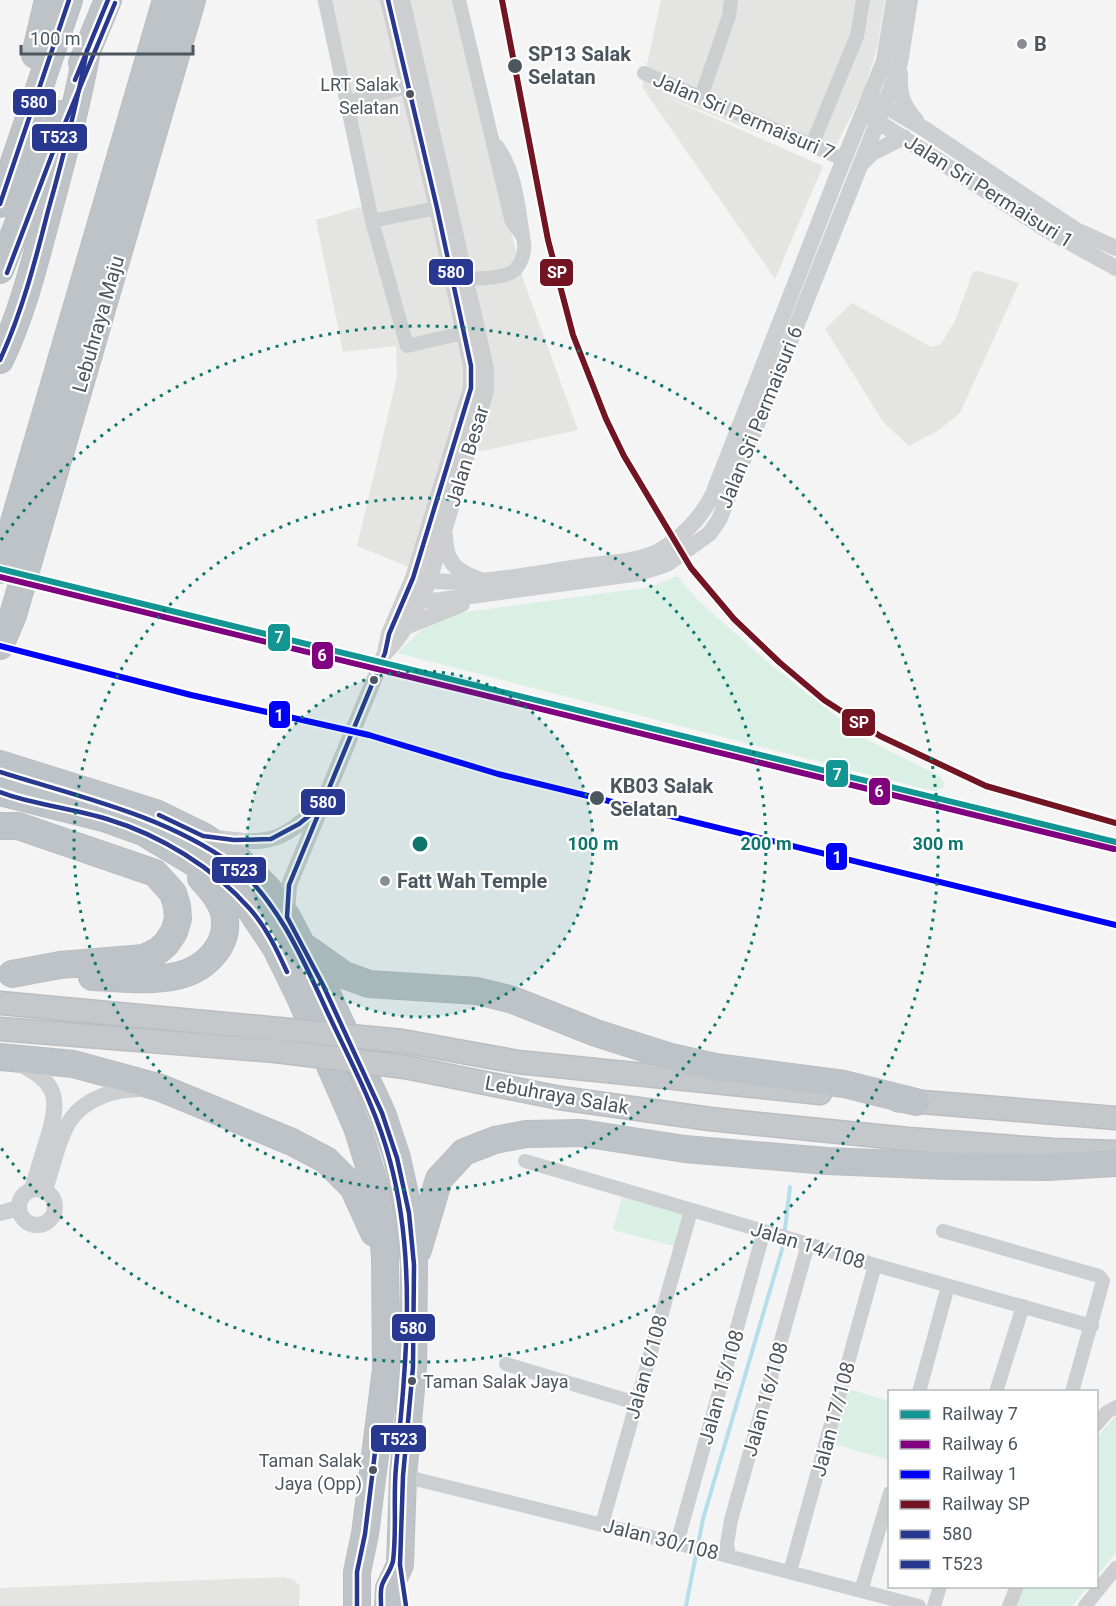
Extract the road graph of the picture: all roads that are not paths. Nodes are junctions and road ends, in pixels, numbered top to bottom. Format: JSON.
{"nodes":[{"id":1,"x":48,"y":0,"type":"edge"},
{"id":2,"x":69,"y":0,"type":"edge"},
{"id":3,"x":108,"y":0,"type":"edge"},
{"id":4,"x":166,"y":0,"type":"edge"},
{"id":5,"x":192,"y":0,"type":"edge"},
{"id":6,"x":325,"y":0,"type":"edge"},
{"id":7,"x":388,"y":0,"type":"edge"},
{"id":8,"x":402,"y":0,"type":"edge"},
{"id":9,"x":459,"y":0,"type":"edge"},
{"id":10,"x":731,"y":0,"type":"edge"},
{"id":11,"x":862,"y":0,"type":"edge"},
{"id":12,"x":894,"y":0,"type":"edge"},
{"id":13,"x":910,"y":0,"type":"edge"},
{"id":14,"x":87,"y":50,"type":"junction"},
{"id":15,"x":900,"y":63,"type":"junction"},
{"id":16,"x":644,"y":73,"type":"dead end"},
{"id":17,"x":408,"y":87,"type":"junction"},
{"id":18,"x":701,"y":97,"type":"junction"},
{"id":19,"x":346,"y":102,"type":"junction"},
{"id":20,"x":873,"y":109,"type":"junction"},
{"id":21,"x":922,"y":128,"type":"junction"},
{"id":22,"x":904,"y":137,"type":"junction"},
{"id":23,"x":812,"y":145,"type":"junction"},
{"id":24,"x":0,"y":148,"type":"edge"},
{"id":25,"x":851,"y":162,"type":"junction"},
{"id":26,"x":0,"y":204,"type":"edge"},
{"id":27,"x":437,"y":208,"type":"junction"},
{"id":28,"x":372,"y":221,"type":"junction"},
{"id":29,"x":1116,"y":248,"type":"edge"},
{"id":30,"x":2,"y":266,"type":"edge"},
{"id":31,"x":1116,"y":268,"type":"edge"},
{"id":32,"x":466,"y":279,"type":"junction"},
{"id":33,"x":463,"y":333,"type":"junction"},
{"id":34,"x":0,"y":360,"type":"edge"},
{"id":35,"x":446,"y":528,"type":"junction"},
{"id":36,"x":0,"y":570,"type":"edge"},
{"id":37,"x":421,"y":579,"type":"junction"},
{"id":38,"x":484,"y":587,"type":"junction"},
{"id":39,"x":413,"y":599,"type":"junction"},
{"id":40,"x":405,"y":627,"type":"junction"},
{"id":41,"x":0,"y":646,"type":"edge"},
{"id":42,"x":385,"y":653,"type":"junction"},
{"id":43,"x":0,"y":764,"type":"edge"},
{"id":44,"x":0,"y":792,"type":"edge"},
{"id":45,"x":321,"y":806,"type":"junction"},
{"id":46,"x":109,"y":808,"type":"junction"},
{"id":47,"x":0,"y":826,"type":"edge"},
{"id":48,"x":203,"y":836,"type":"junction"},
{"id":49,"x":177,"y":851,"type":"junction"},
{"id":50,"x":287,"y":917,"type":"junction"},
{"id":51,"x":303,"y":947,"type":"junction"},
{"id":52,"x":6,"y":974,"type":"edge"},
{"id":53,"x":0,"y":1003,"type":"edge"},
{"id":54,"x":0,"y":1029,"type":"edge"},
{"id":55,"x":278,"y":1040,"type":"junction"},
{"id":56,"x":4,"y":1058,"type":"edge"},
{"id":57,"x":161,"y":1088,"type":"junction"},
{"id":58,"x":916,"y":1102,"type":"junction"},
{"id":59,"x":1116,"y":1118,"type":"edge"},
{"id":60,"x":1116,"y":1152,"type":"edge"},
{"id":61,"x":525,"y":1161,"type":"dead end"},
{"id":62,"x":1116,"y":1163,"type":"edge"},
{"id":63,"x":38,"y":1189,"type":"junction"},
{"id":64,"x":19,"y":1208,"type":"junction"},
{"id":65,"x":691,"y":1211,"type":"junction"},
{"id":66,"x":0,"y":1214,"type":"edge"},
{"id":67,"x":942,"y":1231,"type":"dead end"},
{"id":68,"x":770,"y":1233,"type":"junction"},
{"id":69,"x":802,"y":1242,"type":"junction"},
{"id":70,"x":385,"y":1257,"type":"junction"},
{"id":71,"x":414,"y":1265,"type":"junction"},
{"id":72,"x":875,"y":1265,"type":"junction"},
{"id":73,"x":948,"y":1286,"type":"junction"},
{"id":74,"x":1023,"y":1306,"type":"junction"},
{"id":75,"x":1092,"y":1326,"type":"junction"},
{"id":76,"x":506,"y":1364,"type":"dead end"},
{"id":77,"x":920,"y":1390,"type":"edge"},
{"id":78,"x":997,"y":1390,"type":"edge"},
{"id":79,"x":1073,"y":1390,"type":"edge"},
{"id":80,"x":636,"y":1403,"type":"junction"},
{"id":81,"x":1116,"y":1407,"type":"edge"},
{"id":82,"x":1098,"y":1423,"type":"edge"},
{"id":83,"x":404,"y":1476,"type":"junction"},
{"id":84,"x":888,"y":1500,"type":"edge"},
{"id":85,"x":602,"y":1524,"type":"junction"},
{"id":86,"x":680,"y":1544,"type":"junction"},
{"id":87,"x":722,"y":1554,"type":"junction"},
{"id":88,"x":400,"y":1564,"type":"junction"},
{"id":89,"x":1116,"y":1568,"type":"edge"},
{"id":90,"x":357,"y":1572,"type":"junction"},
{"id":91,"x":790,"y":1572,"type":"junction"},
{"id":92,"x":940,"y":1588,"type":"edge"},
{"id":93,"x":1017,"y":1588,"type":"edge"},
{"id":94,"x":861,"y":1591,"type":"junction"},
{"id":95,"x":343,"y":1606,"type":"edge"},
{"id":96,"x":357,"y":1606,"type":"edge"},
{"id":97,"x":388,"y":1606,"type":"edge"},
{"id":98,"x":406,"y":1606,"type":"edge"},
{"id":99,"x":919,"y":1606,"type":"edge"},
{"id":100,"x":934,"y":1606,"type":"edge"},
{"id":101,"x":1009,"y":1606,"type":"edge"},
{"id":102,"x":1085,"y":1606,"type":"edge"}],
"edges":[{"from":1,"to":24,"type":"highway"},
{"from":2,"to":26,"type":"highway"},
{"from":3,"to":14,"type":"highway"},
{"from":4,"to":36,"type":"highway","name":"Lebuhraya Maju"},
{"from":5,"to":41,"type":"highway","name":"Lebuhraya Maju"},
{"from":6,"to":19,"type":"street"},
{"from":7,"to":17,"type":"street","name":"Jalan Besar"},
{"from":8,"to":32,"type":"street","name":"Jalan Besar"},
{"from":9,"to":32,"type":"street"},
{"from":10,"to":18,"type":"street"},
{"from":11,"to":23,"type":"street"},
{"from":12,"to":20,"type":"street","name":"Jalan Sri Permaisuri 6"},
{"from":13,"to":15,"type":"street","name":"Jalan Sri Permaisuri 6"},
{"from":14,"to":30,"type":"highway"},
{"from":14,"to":34,"type":"highway"},
{"from":15,"to":20,"type":"street","name":"Jalan Sri Permaisuri 6"},
{"from":15,"to":21,"type":"street"},
{"from":16,"to":18,"type":"street","name":"Jalan Sri Permaisuri 7"},
{"from":17,"to":19,"type":"street"},
{"from":17,"to":27,"type":"street","name":"Jalan Besar"},
{"from":18,"to":23,"type":"street","name":"Jalan Sri Permaisuri 7"},
{"from":19,"to":28,"type":"street"},
{"from":20,"to":21,"type":"street","name":"Jalan Sri Permaisuri 1"},
{"from":20,"to":22,"type":"street","name":"Jalan Sri Permaisuri 1"},
{"from":20,"to":25,"type":"street","name":"Jalan Sri Permaisuri 6"},
{"from":21,"to":29,"type":"street","name":"Jalan Sri Permaisuri 1"},
{"from":22,"to":25,"type":"street"},
{"from":22,"to":31,"type":"street","name":"Jalan Sri Permaisuri 1"},
{"from":23,"to":25,"type":"street","name":"Jalan Sri Permaisuri 7"},
{"from":25,"to":38,"type":"street","name":"Jalan Sri Permaisuri 6"},
{"from":27,"to":28,"type":"street"},
{"from":27,"to":33,"type":"street","name":"Jalan Besar"},
{"from":28,"to":33,"type":"street"},
{"from":32,"to":35,"type":"street","name":"Jalan Besar"},
{"from":33,"to":37,"type":"street","name":"Jalan Besar"},
{"from":35,"to":37,"type":"street","name":"Jalan Besar"},
{"from":35,"to":38,"type":"street"},
{"from":37,"to":38,"type":"street","name":"Jalan Sri Permaisuri 6"},
{"from":37,"to":39,"type":"street","name":"Jalan Besar"},
{"from":38,"to":39,"type":"street","name":"Jalan Sri Permaisuri 6"},
{"from":38,"to":40,"type":"street"},
{"from":39,"to":40,"type":"street","name":"Jalan Besar"},
{"from":39,"to":42,"type":"street","name":"Jalan Besar"},
{"from":40,"to":42,"type":"street","name":"Jalan Besar"},
{"from":42,"to":45,"type":"street","name":"Jalan Besar"},
{"from":43,"to":46,"type":"highway"},
{"from":44,"to":46,"type":"highway"},
{"from":45,"to":48,"type":"street","name":"Jalan Besar"},
{"from":45,"to":50,"type":"street","name":"Jalan Besar"},
{"from":46,"to":48,"type":"highway"},
{"from":46,"to":49,"type":"highway"},
{"from":47,"to":52,"type":"highway"},
{"from":48,"to":50,"type":"highway"},
{"from":49,"to":52,"type":"highway"},
{"from":49,"to":70,"type":"highway"},
{"from":50,"to":51,"type":"highway"},
{"from":51,"to":58,"type":"highway"},
{"from":51,"to":71,"type":"highway"},
{"from":53,"to":55,"type":"highway","name":"Lebuhraya Salak"},
{"from":54,"to":55,"type":"highway","name":"Lebuhraya Salak"},
{"from":55,"to":58,"type":"highway","name":"Lebuhraya Salak","bridge":true},
{"from":55,"to":60,"type":"highway","name":"Lebuhraya Salak","bridge":true},
{"from":56,"to":57,"type":"highway"},
{"from":56,"to":63,"type":"street"},
{"from":57,"to":63,"type":"street"},
{"from":57,"to":70,"type":"highway"},
{"from":58,"to":59,"type":"highway","name":"Lebuhraya Salak"},
{"from":61,"to":65,"type":"street","name":"Jalan 14/108"},
{"from":62,"to":71,"type":"highway"},
{"from":63,"to":64,"type":"street"},
{"from":63,"to":64,"type":"street"},
{"from":64,"to":66,"type":"street"},
{"from":65,"to":68,"type":"street","name":"Jalan 14/108"},
{"from":65,"to":80,"type":"street","name":"Jalan 6/108"},
{"from":67,"to":75,"type":"street"},
{"from":68,"to":69,"type":"street","name":"Jalan 14/108"},
{"from":68,"to":86,"type":"street","name":"Jalan 15/108"},
{"from":69,"to":72,"type":"street","name":"Jalan 14/108"},
{"from":69,"to":87,"type":"street","name":"Jalan 16/108"},
{"from":70,"to":90,"type":"highway"},
{"from":71,"to":83,"type":"highway"},
{"from":72,"to":73,"type":"street","name":"Jalan 14/108"},
{"from":72,"to":91,"type":"street","name":"Jalan 17/108"},
{"from":73,"to":74,"type":"street","name":"Jalan 14/108"},
{"from":73,"to":77,"type":"street"},
{"from":74,"to":75,"type":"street","name":"Jalan 14/108"},
{"from":74,"to":78,"type":"street"},
{"from":75,"to":79,"type":"street"},
{"from":76,"to":80,"type":"street"},
{"from":80,"to":85,"type":"street","name":"Jalan 6/108"},
{"from":81,"to":82,"type":"street"},
{"from":83,"to":85,"type":"street","name":"Jalan 30/108"},
{"from":83,"to":88,"type":"highway"},
{"from":84,"to":94,"type":"street"},
{"from":85,"to":86,"type":"street","name":"Jalan 30/108"},
{"from":86,"to":87,"type":"street","name":"Jalan 30/108"},
{"from":87,"to":91,"type":"street","name":"Jalan 30/108"},
{"from":88,"to":97,"type":"highway"},
{"from":88,"to":98,"type":"highway"},
{"from":89,"to":102,"type":"street"},
{"from":90,"to":95,"type":"highway"},
{"from":90,"to":96,"type":"highway"},
{"from":91,"to":94,"type":"street","name":"Jalan 30/108"},
{"from":92,"to":100,"type":"street"},
{"from":93,"to":101,"type":"street"},
{"from":94,"to":99,"type":"street","name":"Jalan 30/108"}]}
